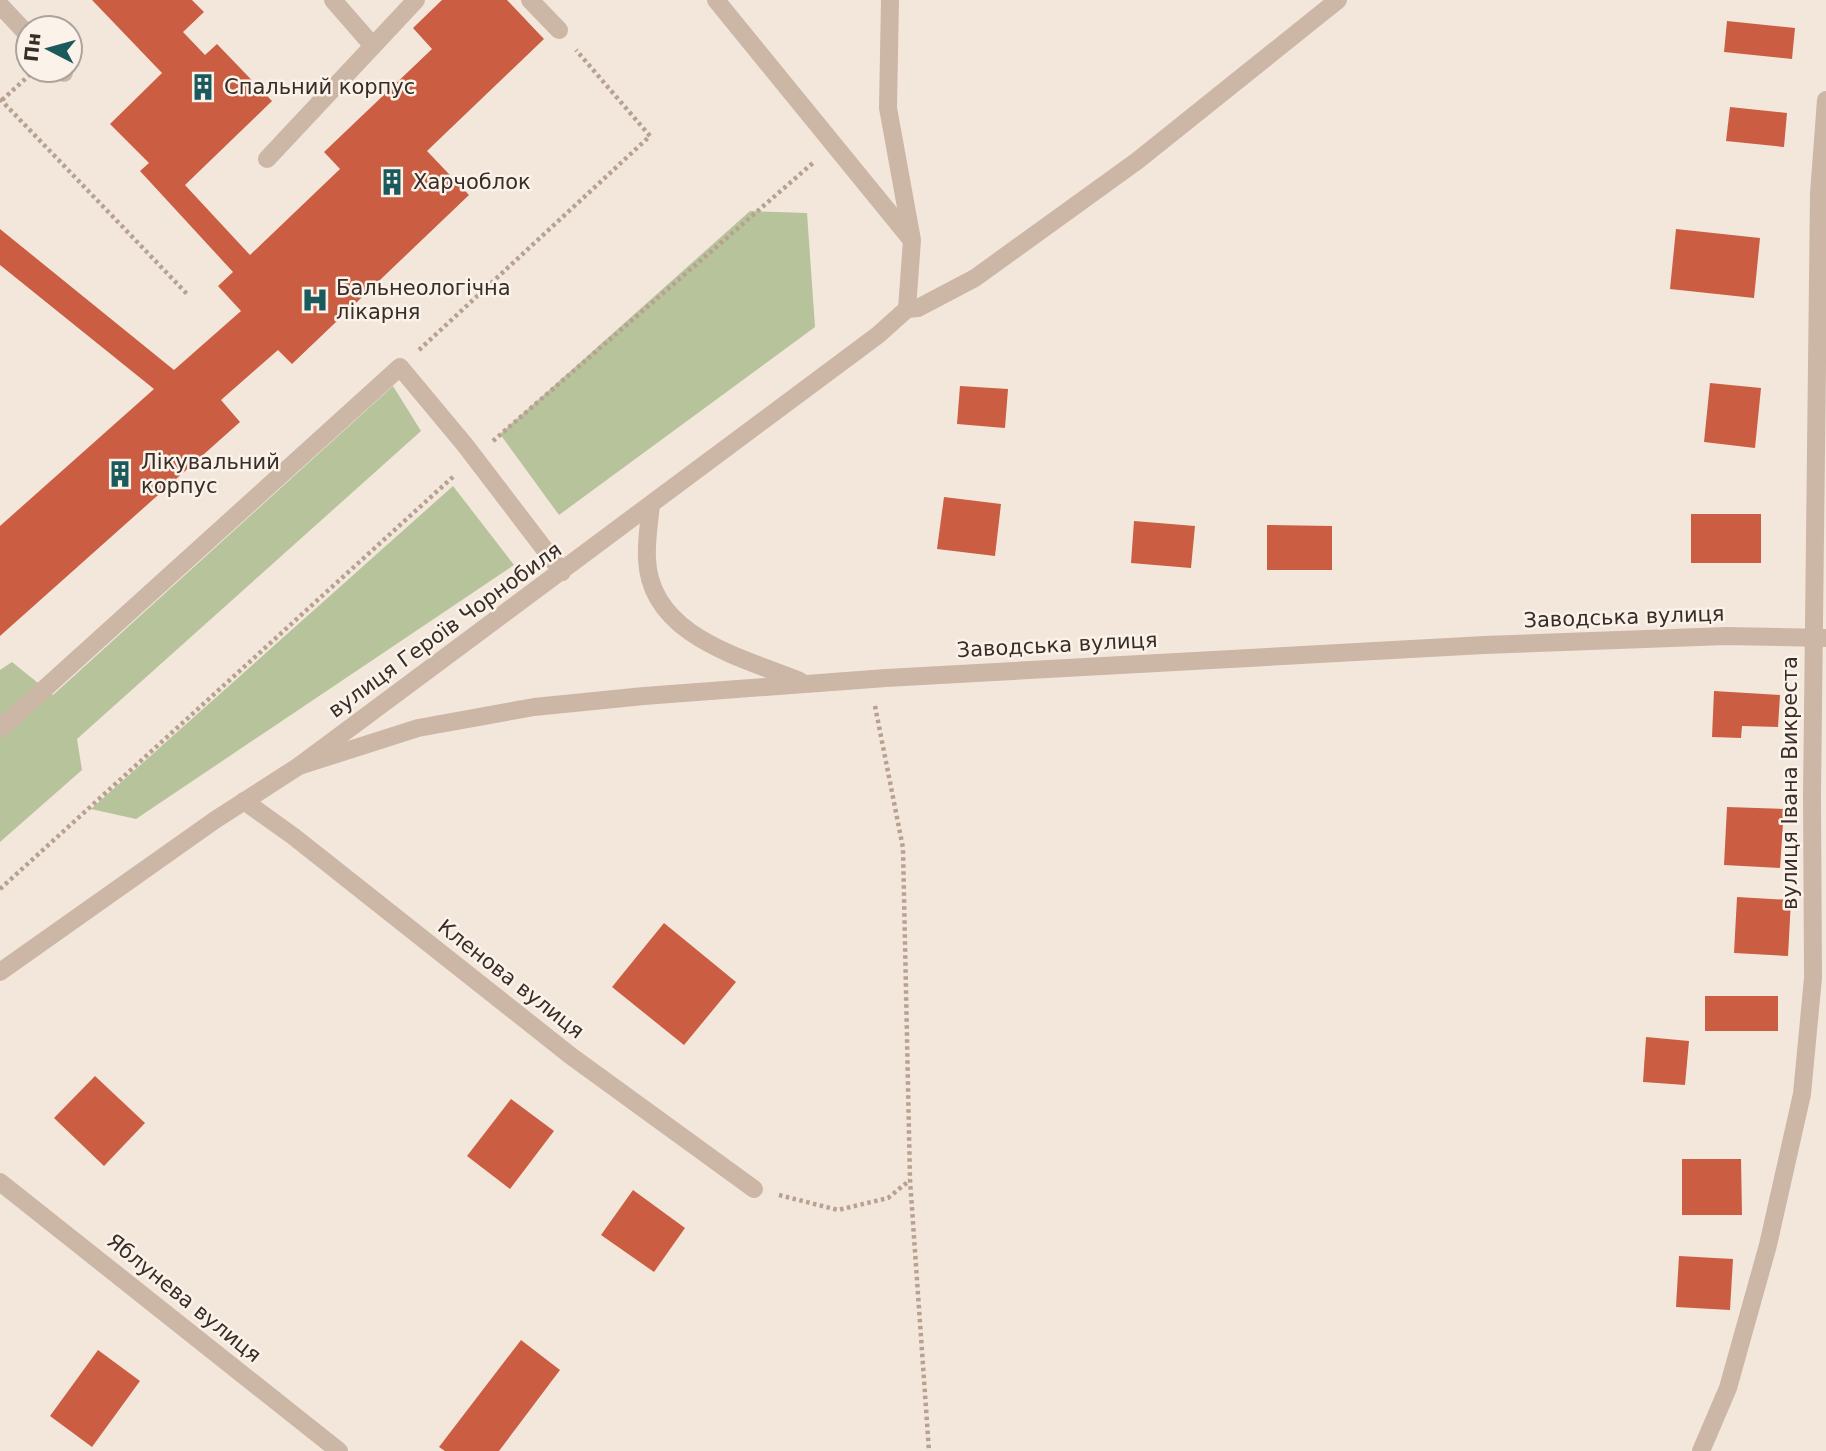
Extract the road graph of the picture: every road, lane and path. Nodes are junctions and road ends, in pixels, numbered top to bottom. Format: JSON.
{"nodes":[{"id":1,"x":332,"y":0,"type":"edge"},
{"id":2,"x":416,"y":0,"type":"edge"},
{"id":3,"x":530,"y":0,"type":"edge"},
{"id":4,"x":716,"y":0,"type":"edge"},
{"id":5,"x":890,"y":0,"type":"edge"},
{"id":6,"x":1338,"y":0,"type":"edge"},
{"id":7,"x":0,"y":5,"type":"edge"},
{"id":8,"x":14,"y":20,"type":"edge"},
{"id":9,"x":559,"y":30,"type":"joint"},
{"id":10,"x":373,"y":46,"type":"junction"},
{"id":11,"x":19,"y":84,"type":"edge"},
{"id":12,"x":1,"y":100,"type":"edge"},
{"id":13,"x":1826,"y":100,"type":"edge"},
{"id":14,"x":833,"y":145,"type":"junction"},
{"id":15,"x":267,"y":159,"type":"dead end"},
{"id":16,"x":912,"y":240,"type":"junction"},
{"id":17,"x":190,"y":296,"type":"dead end"},
{"id":18,"x":907,"y":309,"type":"junction"},
{"id":19,"x":400,"y":367,"type":"junction"},
{"id":20,"x":475,"y":457,"type":"junction"},
{"id":21,"x":651,"y":505,"type":"junction"},
{"id":22,"x":562,"y":572,"type":"junction"},
{"id":23,"x":1820,"y":638,"type":"edge"},
{"id":24,"x":870,"y":679,"type":"junction"},
{"id":25,"x":807,"y":683,"type":"junction"},
{"id":26,"x":0,"y":729,"type":"edge"},
{"id":27,"x":299,"y":765,"type":"junction"},
{"id":28,"x":244,"y":801,"type":"junction"},
{"id":29,"x":0,"y":889,"type":"edge"},
{"id":30,"x":0,"y":972,"type":"edge"},
{"id":31,"x":910,"y":1180,"type":"junction"},
{"id":32,"x":0,"y":1182,"type":"edge"},
{"id":33,"x":754,"y":1189,"type":"joint"},
{"id":34,"x":338,"y":1451,"type":"edge"},
{"id":35,"x":929,"y":1451,"type":"edge"},
{"id":36,"x":1701,"y":1451,"type":"edge"}],
"edges":[{"from":1,"to":10,"type":"street"},
{"from":2,"to":10,"type":"street"},
{"from":3,"to":9,"type":"street"},
{"from":4,"to":14,"type":"street"},
{"from":5,"to":16,"type":"street"},
{"from":6,"to":18,"type":"street"},
{"from":7,"to":8,"type":"street"},
{"from":9,"to":19,"type":"path"},
{"from":10,"to":15,"type":"street"},
{"from":11,"to":12,"type":"path"},
{"from":12,"to":17,"type":"path"},
{"from":13,"to":23,"type":"street","name":"вулиця Івана Викреста"},
{"from":14,"to":16,"type":"street"},
{"from":14,"to":20,"type":"path"},
{"from":16,"to":18,"type":"street"},
{"from":18,"to":21,"type":"street","name":"вулиця Героїв Чорнобиля"},
{"from":19,"to":20,"type":"street"},
{"from":19,"to":26,"type":"street"},
{"from":20,"to":22,"type":"street"},
{"from":20,"to":29,"type":"path"},
{"from":21,"to":22,"type":"street","name":"вулиця Героїв Чорнобиля"},
{"from":21,"to":25,"type":"street"},
{"from":22,"to":27,"type":"street","name":"вулиця Героїв Чорнобиля"},
{"from":23,"to":24,"type":"street","name":"Заводська вулиця"},
{"from":23,"to":36,"type":"street","name":"вулиця Івана Викреста"},
{"from":24,"to":25,"type":"street","name":"Заводська вулиця"},
{"from":24,"to":31,"type":"path"},
{"from":25,"to":27,"type":"street","name":"Заводська вулиця"},
{"from":27,"to":28,"type":"street","name":"вулиця Героїв Чорнобиля"},
{"from":28,"to":30,"type":"street","name":"вулиця Героїв Чорнобиля"},
{"from":28,"to":33,"type":"street","name":"Кленова вулиця"},
{"from":31,"to":33,"type":"path"},
{"from":31,"to":35,"type":"path"},
{"from":32,"to":34,"type":"street","name":"Яблунева вулиця"}]}
